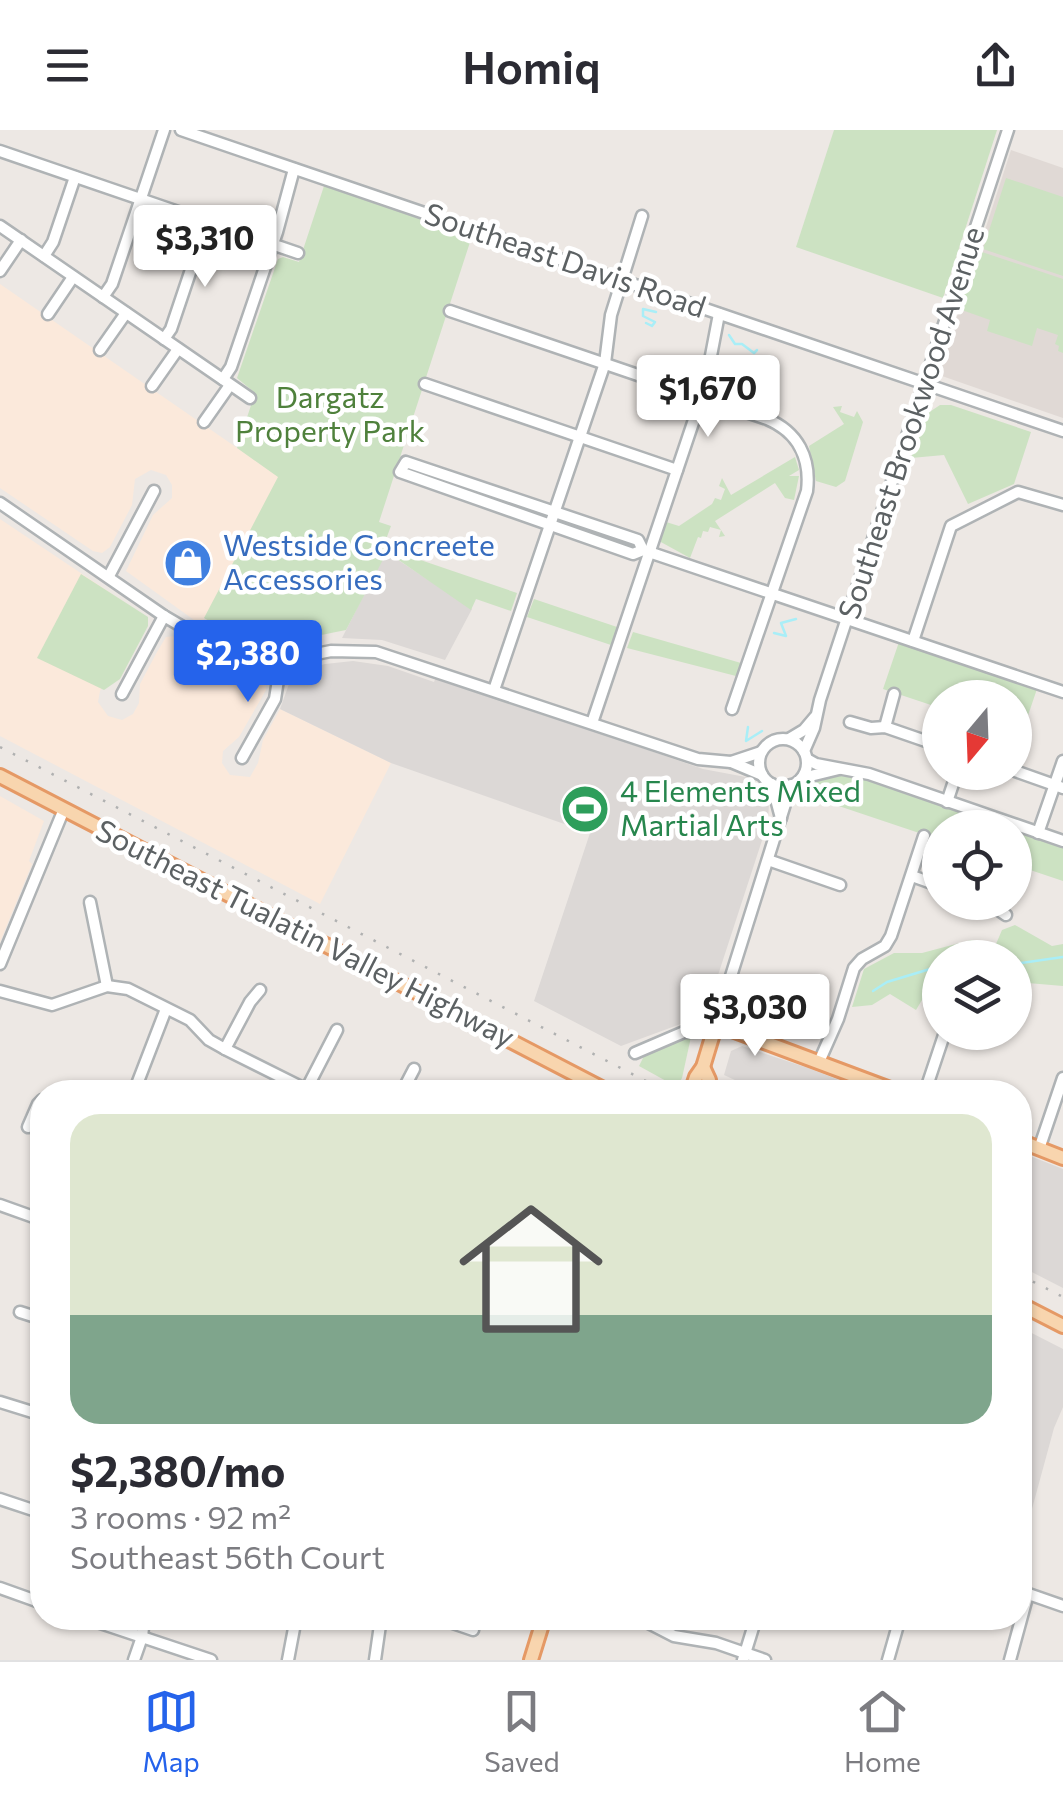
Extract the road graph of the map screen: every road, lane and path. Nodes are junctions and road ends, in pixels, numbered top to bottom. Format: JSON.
{"nodes":[{"id":1,"x":164,"y":130,"type":"edge"},
{"id":2,"x":181,"y":130,"type":"edge"},
{"id":3,"x":1008,"y":130,"type":"edge"},
{"id":4,"x":0,"y":151,"type":"edge"},
{"id":5,"x":294,"y":169,"type":"junction"},
{"id":6,"x":75,"y":177,"type":"junction"},
{"id":7,"x":140,"y":200,"type":"junction"},
{"id":8,"x":642,"y":216,"type":"dead end"},
{"id":9,"x":207,"y":222,"type":"junction"},
{"id":10,"x":0,"y":226,"type":"edge"},
{"id":11,"x":22,"y":240,"type":"junction"},
{"id":12,"x":273,"y":244,"type":"junction"},
{"id":13,"x":298,"y":253,"type":"dead end"},
{"id":14,"x":44,"y":256,"type":"junction"},
{"id":15,"x":0,"y":271,"type":"edge"},
{"id":16,"x":73,"y":276,"type":"junction"},
{"id":17,"x":620,"y":280,"type":"junction"},
{"id":18,"x":104,"y":297,"type":"junction"},
{"id":19,"x":450,"y":311,"type":"dead end"},
{"id":20,"x":126,"y":312,"type":"junction"},
{"id":21,"x":48,"y":314,"type":"dead end"},
{"id":22,"x":719,"y":314,"type":"junction"},
{"id":23,"x":164,"y":339,"type":"junction"},
{"id":24,"x":178,"y":349,"type":"junction"},
{"id":25,"x":100,"y":350,"type":"dead end"},
{"id":26,"x":606,"y":364,"type":"junction"},
{"id":27,"x":226,"y":382,"type":"junction"},
{"id":28,"x":426,"y":384,"type":"dead end"},
{"id":29,"x":925,"y":384,"type":"junction"},
{"id":30,"x":152,"y":386,"type":"dead end"},
{"id":31,"x":702,"y":396,"type":"junction"},
{"id":32,"x":250,"y":398,"type":"dead end"},
{"id":33,"x":204,"y":422,"type":"dead end"},
{"id":34,"x":1063,"y":431,"type":"edge"},
{"id":35,"x":580,"y":437,"type":"junction"},
{"id":36,"x":677,"y":470,"type":"junction"},
{"id":37,"x":154,"y":491,"type":"dead end"},
{"id":38,"x":0,"y":503,"type":"edge"},
{"id":39,"x":1063,"y":505,"type":"edge"},
{"id":40,"x":554,"y":512,"type":"junction"},
{"id":41,"x":550,"y":524,"type":"junction"},
{"id":42,"x":646,"y":551,"type":"junction"},
{"id":43,"x":109,"y":576,"type":"junction"},
{"id":44,"x":772,"y":594,"type":"junction"},
{"id":45,"x":164,"y":616,"type":"junction"},
{"id":46,"x":847,"y":619,"type":"junction"},
{"id":47,"x":912,"y":640,"type":"junction"},
{"id":48,"x":281,"y":661,"type":"junction"},
{"id":49,"x":494,"y":690,"type":"junction"},
{"id":50,"x":1063,"y":692,"type":"edge"},
{"id":51,"x":122,"y":694,"type":"dead end"},
{"id":52,"x":894,"y":694,"type":"dead end"},
{"id":53,"x":732,"y":709,"type":"dead end"},
{"id":54,"x":815,"y":716,"type":"junction"},
{"id":55,"x":850,"y":722,"type":"dead end"},
{"id":56,"x":592,"y":723,"type":"junction"},
{"id":57,"x":885,"y":726,"type":"junction"},
{"id":58,"x":789,"y":739,"type":"junction"},
{"id":59,"x":922,"y":739,"type":"edge"},
{"id":60,"x":761,"y":752,"type":"junction"},
{"id":61,"x":805,"y":755,"type":"junction"},
{"id":62,"x":242,"y":758,"type":"dead end"},
{"id":63,"x":1063,"y":761,"type":"edge"},
{"id":64,"x":731,"y":762,"type":"junction"},
{"id":65,"x":840,"y":769,"type":"junction"},
{"id":66,"x":762,"y":775,"type":"junction"},
{"id":67,"x":0,"y":776,"type":"edge"},
{"id":68,"x":1032,"y":777,"type":"edge"},
{"id":69,"x":802,"y":778,"type":"junction"},
{"id":70,"x":772,"y":784,"type":"junction"},
{"id":71,"x":791,"y":786,"type":"junction"},
{"id":72,"x":1059,"y":786,"type":"edge"},
{"id":73,"x":951,"y":790,"type":"edge"},
{"id":74,"x":947,"y":802,"type":"junction"},
{"id":75,"x":64,"y":809,"type":"junction"},
{"id":76,"x":781,"y":818,"type":"junction"},
{"id":77,"x":1038,"y":832,"type":"junction"},
{"id":78,"x":1063,"y":841,"type":"edge"},
{"id":79,"x":922,"y":843,"type":"edge"},
{"id":80,"x":768,"y":860,"type":"junction"},
{"id":81,"x":912,"y":876,"type":"junction"},
{"id":82,"x":922,"y":880,"type":"edge"},
{"id":83,"x":840,"y":885,"type":"dead end"},
{"id":84,"x":90,"y":902,"type":"dead end"},
{"id":85,"x":0,"y":964,"type":"edge"},
{"id":86,"x":106,"y":986,"type":"junction"},
{"id":87,"x":260,"y":990,"type":"dead end"},
{"id":88,"x":0,"y":991,"type":"edge"},
{"id":89,"x":166,"y":1008,"type":"junction"},
{"id":90,"x":715,"y":1027,"type":"junction"},
{"id":91,"x":338,"y":1030,"type":"dead end"},
{"id":92,"x":225,"y":1049,"type":"junction"},
{"id":93,"x":940,"y":1050,"type":"edge"},
{"id":94,"x":635,"y":1052,"type":"dead end"},
{"id":95,"x":819,"y":1062,"type":"junction"},
{"id":96,"x":704,"y":1067,"type":"junction"},
{"id":97,"x":414,"y":1069,"type":"dead end"},
{"id":98,"x":1063,"y":1078,"type":"edge"},
{"id":99,"x":139,"y":1080,"type":"edge"},
{"id":100,"x":284,"y":1080,"type":"edge"},
{"id":101,"x":313,"y":1080,"type":"edge"},
{"id":102,"x":408,"y":1080,"type":"edge"},
{"id":103,"x":586,"y":1080,"type":"edge"},
{"id":104,"x":695,"y":1080,"type":"edge"},
{"id":105,"x":709,"y":1080,"type":"edge"},
{"id":106,"x":866,"y":1080,"type":"edge"},
{"id":107,"x":930,"y":1080,"type":"edge"},
{"id":108,"x":30,"y":1121,"type":"edge"},
{"id":109,"x":28,"y":1127,"type":"dead end"},
{"id":110,"x":1032,"y":1146,"type":"edge"},
{"id":111,"x":1040,"y":1149,"type":"junction"},
{"id":112,"x":1063,"y":1158,"type":"edge"},
{"id":113,"x":0,"y":1205,"type":"edge"},
{"id":114,"x":30,"y":1216,"type":"edge"},
{"id":115,"x":1032,"y":1310,"type":"edge"},
{"id":116,"x":20,"y":1312,"type":"dead end"},
{"id":117,"x":30,"y":1315,"type":"edge"},
{"id":118,"x":1063,"y":1326,"type":"edge"},
{"id":119,"x":0,"y":1402,"type":"edge"},
{"id":120,"x":30,"y":1411,"type":"edge"},
{"id":121,"x":0,"y":1498,"type":"edge"},
{"id":122,"x":30,"y":1509,"type":"edge"},
{"id":123,"x":0,"y":1588,"type":"edge"},
{"id":124,"x":1032,"y":1595,"type":"edge"},
{"id":125,"x":30,"y":1599,"type":"edge"},
{"id":126,"x":1063,"y":1606,"type":"edge"},
{"id":127,"x":121,"y":1630,"type":"edge"},
{"id":128,"x":143,"y":1630,"type":"edge"},
{"id":129,"x":296,"y":1630,"type":"edge"},
{"id":130,"x":380,"y":1630,"type":"edge"},
{"id":131,"x":540,"y":1630,"type":"edge"},
{"id":132,"x":662,"y":1630,"type":"edge"},
{"id":133,"x":752,"y":1630,"type":"edge"},
{"id":134,"x":897,"y":1630,"type":"edge"},
{"id":135,"x":1016,"y":1630,"type":"edge"},
{"id":136,"x":142,"y":1637,"type":"junction"},
{"id":137,"x":744,"y":1656,"type":"edge"},
{"id":138,"x":134,"y":1660,"type":"edge"},
{"id":139,"x":211,"y":1660,"type":"edge"},
{"id":140,"x":288,"y":1660,"type":"edge"},
{"id":141,"x":375,"y":1660,"type":"edge"},
{"id":142,"x":531,"y":1660,"type":"edge"},
{"id":143,"x":765,"y":1660,"type":"edge"},
{"id":144,"x":888,"y":1660,"type":"edge"},
{"id":145,"x":1010,"y":1660,"type":"edge"}],
"edges":[{"from":1,"to":7,"type":"street"},
{"from":2,"to":5,"type":"street","name":"Southeast Davis Road"},
{"from":3,"to":29,"type":"street","name":"Southeast Brookwood Avenue"},
{"from":4,"to":6,"type":"street"},
{"from":5,"to":12,"type":"street"},
{"from":5,"to":17,"type":"street","name":"Southeast Davis Road"},
{"from":6,"to":7,"type":"street"},
{"from":6,"to":14,"type":"street"},
{"from":7,"to":9,"type":"street"},
{"from":7,"to":18,"type":"street"},
{"from":8,"to":17,"type":"street"},
{"from":9,"to":12,"type":"street"},
{"from":9,"to":23,"type":"street"},
{"from":10,"to":11,"type":"street"},
{"from":11,"to":14,"type":"street"},
{"from":11,"to":15,"type":"street"},
{"from":12,"to":13,"type":"street"},
{"from":12,"to":27,"type":"street"},
{"from":14,"to":16,"type":"street"},
{"from":16,"to":18,"type":"street"},
{"from":16,"to":21,"type":"street"},
{"from":17,"to":22,"type":"street","name":"Southeast Davis Road"},
{"from":17,"to":26,"type":"street"},
{"from":18,"to":20,"type":"street"},
{"from":19,"to":26,"type":"street"},
{"from":20,"to":23,"type":"street"},
{"from":20,"to":25,"type":"street"},
{"from":22,"to":29,"type":"street","name":"Southeast Davis Road"},
{"from":22,"to":31,"type":"street"},
{"from":23,"to":24,"type":"street"},
{"from":24,"to":27,"type":"street"},
{"from":24,"to":30,"type":"street"},
{"from":26,"to":31,"type":"street"},
{"from":26,"to":35,"type":"street"},
{"from":27,"to":32,"type":"street"},
{"from":27,"to":33,"type":"street"},
{"from":28,"to":35,"type":"street"},
{"from":29,"to":34,"type":"street","name":"Southeast Davis Road"},
{"from":29,"to":46,"type":"street","name":"Southeast Brookwood Avenue"},
{"from":31,"to":36,"type":"street"},
{"from":31,"to":44,"type":"street"},
{"from":35,"to":36,"type":"street"},
{"from":35,"to":40,"type":"street"},
{"from":36,"to":42,"type":"street"},
{"from":37,"to":43,"type":"street"},
{"from":38,"to":43,"type":"street"},
{"from":39,"to":47,"type":"street"},
{"from":40,"to":41,"type":"street"},
{"from":40,"to":41,"type":"street"},
{"from":40,"to":42,"type":"street"},
{"from":41,"to":42,"type":"street"},
{"from":41,"to":49,"type":"street"},
{"from":42,"to":44,"type":"street"},
{"from":42,"to":56,"type":"street"},
{"from":43,"to":45,"type":"street"},
{"from":44,"to":46,"type":"street"},
{"from":44,"to":53,"type":"street"},
{"from":45,"to":48,"type":"street"},
{"from":45,"to":51,"type":"street"},
{"from":46,"to":47,"type":"street"},
{"from":46,"to":54,"type":"street","name":"Southeast Brookwood Avenue"},
{"from":47,"to":50,"type":"street"},
{"from":48,"to":49,"type":"street"},
{"from":48,"to":62,"type":"street"},
{"from":49,"to":56,"type":"street"},
{"from":52,"to":57,"type":"street"},
{"from":54,"to":58,"type":"street"},
{"from":54,"to":61,"type":"street","name":"Southeast Brookwood Avenue"},
{"from":55,"to":57,"type":"street"},
{"from":56,"to":64,"type":"street"},
{"from":57,"to":59,"type":"street"},
{"from":58,"to":60,"type":"street"},
{"from":58,"to":61,"type":"street"},
{"from":60,"to":64,"type":"street"},
{"from":60,"to":66,"type":"street"},
{"from":61,"to":65,"type":"street"},
{"from":61,"to":69,"type":"street"},
{"from":63,"to":72,"type":"street"},
{"from":64,"to":66,"type":"street"},
{"from":65,"to":69,"type":"street"},
{"from":65,"to":74,"type":"street"},
{"from":66,"to":70,"type":"street"},
{"from":67,"to":75,"type":"main road","name":"Southeast Tualatin Valley Highway"},
{"from":68,"to":72,"type":"street"},
{"from":69,"to":71,"type":"street"},
{"from":70,"to":71,"type":"street"},
{"from":70,"to":76,"type":"street"},
{"from":71,"to":76,"type":"street"},
{"from":72,"to":77,"type":"street"},
{"from":73,"to":74,"type":"street"},
{"from":74,"to":77,"type":"street"},
{"from":75,"to":85,"type":"street"},
{"from":75,"to":103,"type":"main road","name":"Southeast Tualatin Valley Highway"},
{"from":76,"to":80,"type":"street"},
{"from":77,"to":78,"type":"street"},
{"from":79,"to":81,"type":"street"},
{"from":80,"to":83,"type":"street"},
{"from":80,"to":90,"type":"street"},
{"from":81,"to":82,"type":"street"},
{"from":81,"to":95,"type":"street"},
{"from":84,"to":86,"type":"street"},
{"from":86,"to":88,"type":"street"},
{"from":86,"to":89,"type":"street"},
{"from":87,"to":92,"type":"street"},
{"from":89,"to":92,"type":"street"},
{"from":89,"to":99,"type":"street"},
{"from":90,"to":94,"type":"street"},
{"from":90,"to":95,"type":"main road"},
{"from":90,"to":96,"type":"main road"},
{"from":91,"to":101,"type":"street"},
{"from":92,"to":100,"type":"street"},
{"from":93,"to":107,"type":"street"},
{"from":95,"to":106,"type":"main road"},
{"from":96,"to":104,"type":"main road"},
{"from":96,"to":105,"type":"main road"},
{"from":97,"to":102,"type":"street"},
{"from":98,"to":111,"type":"street"},
{"from":108,"to":109,"type":"street"},
{"from":110,"to":111,"type":"main road"},
{"from":111,"to":112,"type":"main road"},
{"from":113,"to":114,"type":"street"},
{"from":115,"to":118,"type":"main road"},
{"from":116,"to":117,"type":"street"},
{"from":119,"to":120,"type":"street"},
{"from":121,"to":122,"type":"street"},
{"from":123,"to":125,"type":"street"},
{"from":124,"to":126,"type":"street"},
{"from":127,"to":136,"type":"street"},
{"from":128,"to":136,"type":"street"},
{"from":129,"to":140,"type":"street"},
{"from":130,"to":141,"type":"street"},
{"from":131,"to":142,"type":"main road"},
{"from":132,"to":137,"type":"street"},
{"from":133,"to":137,"type":"street"},
{"from":134,"to":144,"type":"street"},
{"from":135,"to":145,"type":"street"},
{"from":136,"to":138,"type":"street"},
{"from":136,"to":139,"type":"street"},
{"from":137,"to":143,"type":"street"}]}
